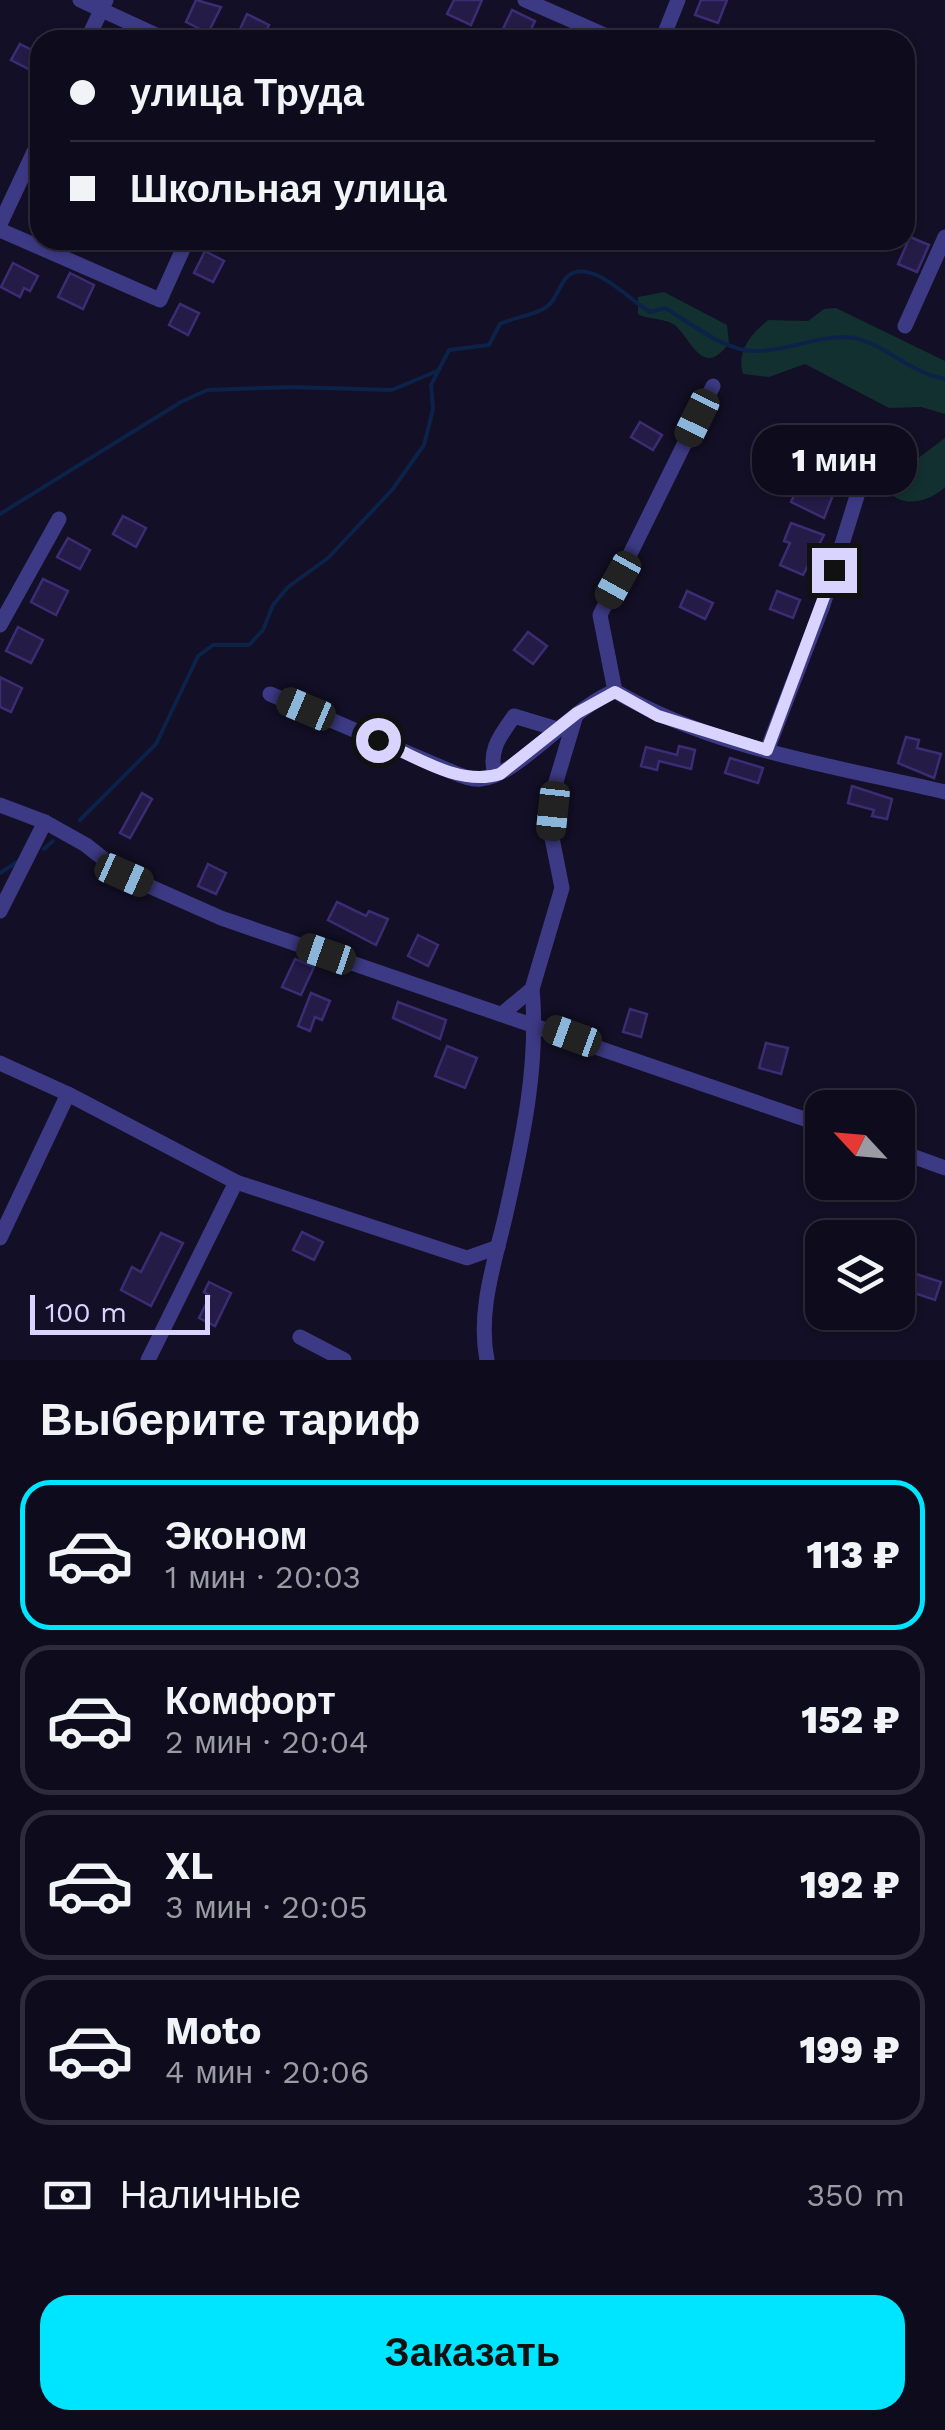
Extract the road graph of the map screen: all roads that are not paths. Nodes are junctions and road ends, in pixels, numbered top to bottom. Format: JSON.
{"nodes":[{"id":1,"x":80,"y":0,"type":"edge"},
{"id":2,"x":525,"y":0,"type":"edge"},
{"id":3,"x":678,"y":0,"type":"edge"},
{"id":4,"x":103,"y":5,"type":"edge"},
{"id":5,"x":92,"y":30,"type":"edge"},
{"id":6,"x":149,"y":30,"type":"edge"},
{"id":7,"x":593,"y":30,"type":"edge"},
{"id":8,"x":666,"y":30,"type":"edge"},
{"id":9,"x":30,"y":162,"type":"edge"},
{"id":10,"x":0,"y":227,"type":"edge"},
{"id":11,"x":945,"y":237,"type":"edge"},
{"id":12,"x":30,"y":241,"type":"edge"},
{"id":13,"x":50,"y":250,"type":"edge"},
{"id":14,"x":182,"y":250,"type":"edge"},
{"id":15,"x":905,"y":326,"type":"dead end"},
{"id":16,"x":712,"y":386,"type":"dead end"},
{"id":17,"x":866,"y":464,"type":"dead end"},
{"id":18,"x":58,"y":520,"type":"dead end"},
{"id":19,"x":1,"y":619,"type":"edge"},
{"id":20,"x":610,"y":693,"type":"junction"},
{"id":21,"x":270,"y":694,"type":"dead end"},
{"id":22,"x":577,"y":713,"type":"junction"},
{"id":23,"x":557,"y":729,"type":"junction"},
{"id":24,"x":767,"y":750,"type":"junction"},
{"id":25,"x":495,"y":775,"type":"junction"},
{"id":26,"x":945,"y":792,"type":"edge"},
{"id":27,"x":0,"y":805,"type":"edge"},
{"id":28,"x":46,"y":822,"type":"junction"},
{"id":29,"x":0,"y":911,"type":"edge"},
{"id":30,"x":532,"y":989,"type":"junction"},
{"id":31,"x":503,"y":1014,"type":"junction"},
{"id":32,"x":536,"y":1023,"type":"junction"},
{"id":33,"x":0,"y":1063,"type":"edge"},
{"id":34,"x":68,"y":1094,"type":"junction"},
{"id":35,"x":805,"y":1119,"type":"edge"},
{"id":36,"x":915,"y":1157,"type":"edge"},
{"id":37,"x":945,"y":1168,"type":"edge"},
{"id":38,"x":236,"y":1182,"type":"junction"},
{"id":39,"x":0,"y":1238,"type":"edge"},
{"id":40,"x":498,"y":1247,"type":"junction"},
{"id":41,"x":300,"y":1337,"type":"dead end"},
{"id":42,"x":148,"y":1360,"type":"edge"},
{"id":43,"x":344,"y":1360,"type":"edge"},
{"id":44,"x":487,"y":1360,"type":"edge"}],
"edges":[{"from":1,"to":4,"type":"street"},
{"from":2,"to":7,"type":"street"},
{"from":3,"to":8,"type":"street"},
{"from":4,"to":5,"type":"street"},
{"from":4,"to":6,"type":"street"},
{"from":9,"to":10,"type":"street"},
{"from":10,"to":12,"type":"street"},
{"from":11,"to":15,"type":"street"},
{"from":13,"to":14,"type":"street"},
{"from":16,"to":20,"type":"street"},
{"from":17,"to":24,"type":"street"},
{"from":18,"to":19,"type":"street"},
{"from":20,"to":22,"type":"street"},
{"from":20,"to":24,"type":"street"},
{"from":21,"to":25,"type":"street"},
{"from":22,"to":23,"type":"street"},
{"from":22,"to":30,"type":"street"},
{"from":23,"to":25,"type":"street"},
{"from":23,"to":25,"type":"street"},
{"from":24,"to":26,"type":"street"},
{"from":27,"to":28,"type":"street"},
{"from":28,"to":29,"type":"street"},
{"from":28,"to":31,"type":"street"},
{"from":30,"to":31,"type":"street"},
{"from":30,"to":32,"type":"street"},
{"from":31,"to":32,"type":"street"},
{"from":32,"to":35,"type":"street"},
{"from":32,"to":40,"type":"street"},
{"from":33,"to":34,"type":"street"},
{"from":34,"to":38,"type":"street"},
{"from":34,"to":39,"type":"street"},
{"from":36,"to":37,"type":"street"},
{"from":38,"to":40,"type":"street"},
{"from":38,"to":42,"type":"street"},
{"from":40,"to":44,"type":"street"},
{"from":41,"to":43,"type":"street"}]}
